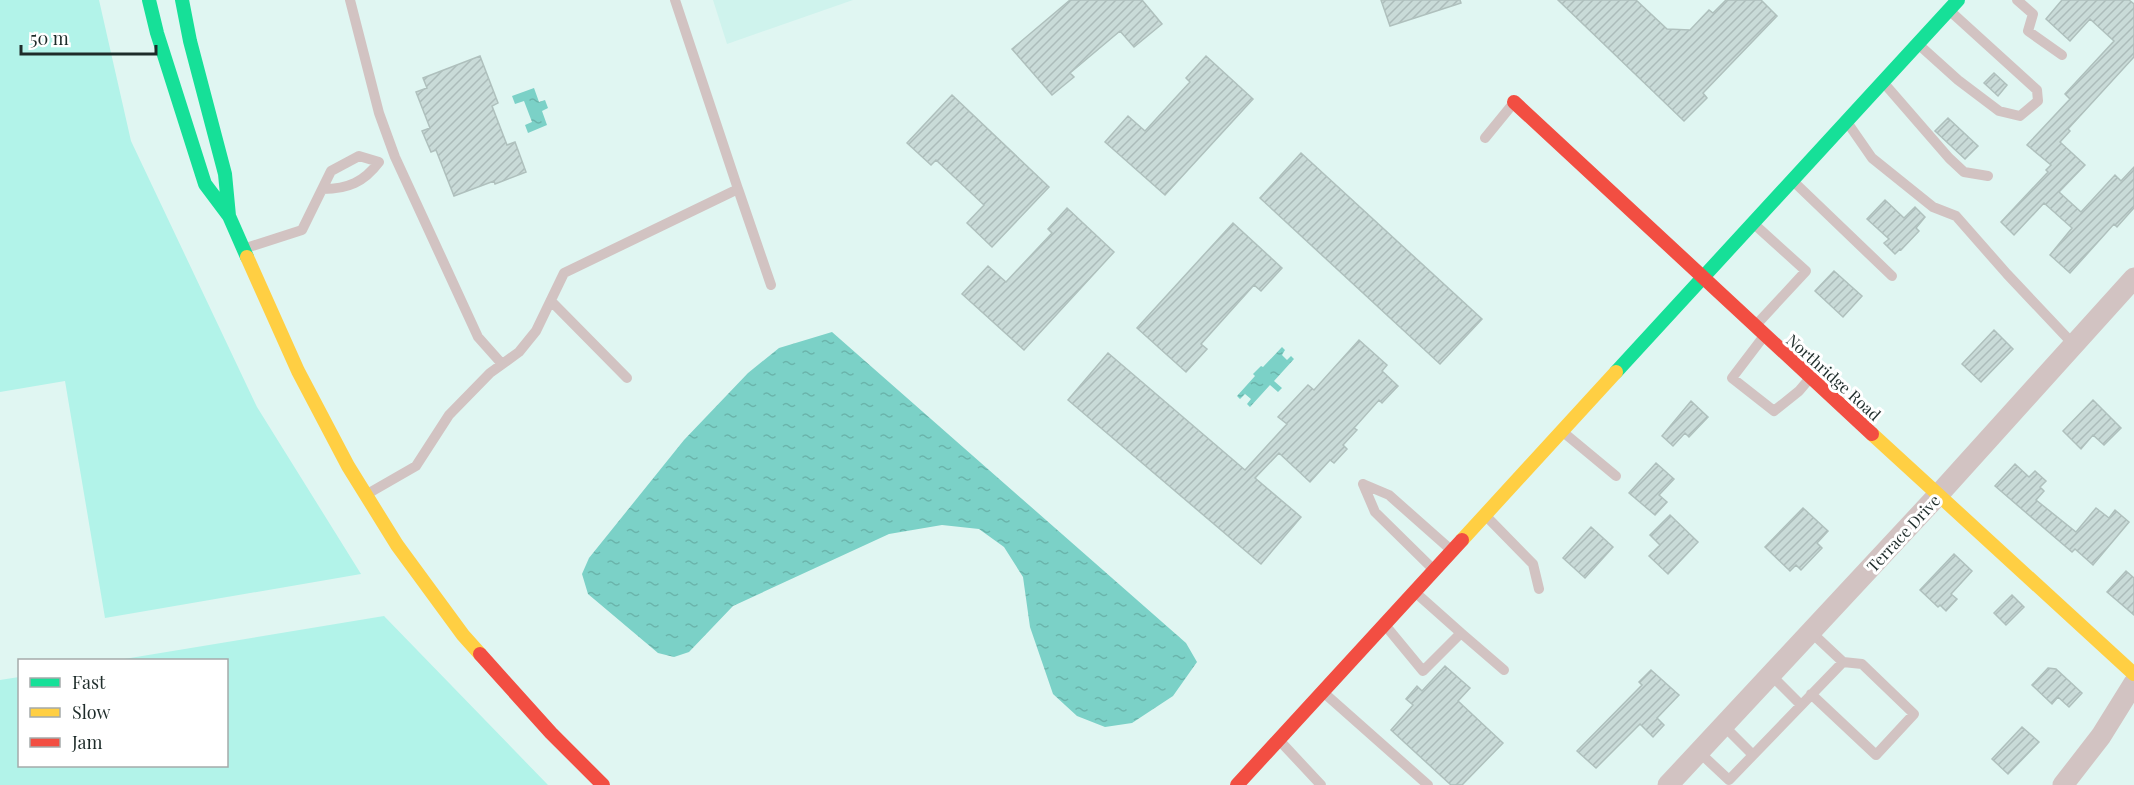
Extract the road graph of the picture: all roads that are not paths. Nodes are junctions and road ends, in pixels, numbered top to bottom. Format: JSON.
{"nodes":[{"id":1,"x":148,"y":0,"type":"edge"},
{"id":2,"x":182,"y":0,"type":"edge"},
{"id":3,"x":350,"y":0,"type":"edge"},
{"id":4,"x":675,"y":0,"type":"edge"},
{"id":5,"x":2017,"y":0,"type":"edge"},
{"id":6,"x":1953,"y":5,"type":"edge"},
{"id":7,"x":1918,"y":44,"type":"junction"},
{"id":8,"x":2062,"y":55,"type":"dead end"},
{"id":9,"x":1883,"y":82,"type":"junction"},
{"id":10,"x":1514,"y":102,"type":"joint"},
{"id":11,"x":1847,"y":121,"type":"junction"},
{"id":12,"x":1485,"y":138,"type":"dead end"},
{"id":13,"x":394,"y":157,"type":"junction"},
{"id":14,"x":379,"y":162,"type":"junction"},
{"id":15,"x":1988,"y":176,"type":"dead end"},
{"id":16,"x":1793,"y":181,"type":"junction"},
{"id":17,"x":323,"y":189,"type":"junction"},
{"id":18,"x":738,"y":189,"type":"junction"},
{"id":19,"x":229,"y":216,"type":"junction"},
{"id":20,"x":1754,"y":224,"type":"junction"},
{"id":21,"x":244,"y":249,"type":"junction"},
{"id":22,"x":1892,"y":276,"type":"dead end"},
{"id":23,"x":2134,"y":278,"type":"edge"},
{"id":24,"x":1703,"y":279,"type":"junction"},
{"id":25,"x":771,"y":285,"type":"dead end"},
{"id":26,"x":551,"y":300,"type":"junction"},
{"id":27,"x":1760,"y":331,"type":"junction"},
{"id":28,"x":2074,"y":345,"type":"junction"},
{"id":29,"x":502,"y":364,"type":"junction"},
{"id":30,"x":1810,"y":377,"type":"junction"},
{"id":31,"x":627,"y":378,"type":"dead end"},
{"id":32,"x":1563,"y":431,"type":"junction"},
{"id":33,"x":1616,"y":476,"type":"dead end"},
{"id":34,"x":1939,"y":494,"type":"junction"},
{"id":35,"x":366,"y":495,"type":"junction"},
{"id":36,"x":1485,"y":516,"type":"junction"},
{"id":37,"x":1453,"y":551,"type":"junction"},
{"id":38,"x":1435,"y":571,"type":"junction"},
{"id":39,"x":1539,"y":589,"type":"dead end"},
{"id":40,"x":1415,"y":592,"type":"junction"},
{"id":41,"x":1385,"y":624,"type":"junction"},
{"id":42,"x":1811,"y":632,"type":"junction"},
{"id":43,"x":1461,"y":633,"type":"junction"},
{"id":44,"x":1843,"y":662,"type":"junction"},
{"id":45,"x":1504,"y":670,"type":"dead end"},
{"id":46,"x":2134,"y":674,"type":"edge"},
{"id":47,"x":1771,"y":675,"type":"junction"},
{"id":48,"x":2134,"y":683,"type":"edge"},
{"id":49,"x":1323,"y":692,"type":"junction"},
{"id":50,"x":1811,"y":694,"type":"junction"},
{"id":51,"x":1801,"y":705,"type":"junction"},
{"id":52,"x":1724,"y":726,"type":"junction"},
{"id":53,"x":1279,"y":740,"type":"junction"},
{"id":54,"x":1699,"y":752,"type":"junction"},
{"id":55,"x":1753,"y":755,"type":"junction"},
{"id":56,"x":603,"y":785,"type":"edge"},
{"id":57,"x":1237,"y":785,"type":"edge"},
{"id":58,"x":1321,"y":785,"type":"edge"},
{"id":59,"x":1428,"y":785,"type":"edge"},
{"id":60,"x":1668,"y":785,"type":"edge"},
{"id":61,"x":2062,"y":785,"type":"edge"}],
"edges":[{"from":1,"to":19,"type":"main road"},
{"from":2,"to":19,"type":"main road"},
{"from":3,"to":13,"type":"lane"},
{"from":4,"to":18,"type":"lane"},
{"from":5,"to":8,"type":"lane"},
{"from":6,"to":7,"type":"main road"},
{"from":6,"to":7,"type":"lane"},
{"from":7,"to":9,"type":"main road"},
{"from":9,"to":11,"type":"main road"},
{"from":9,"to":15,"type":"lane"},
{"from":10,"to":12,"type":"lane"},
{"from":10,"to":24,"type":"main road","name":"Northridge Road"},
{"from":11,"to":16,"type":"main road"},
{"from":11,"to":28,"type":"lane"},
{"from":13,"to":14,"type":"lane"},
{"from":13,"to":29,"type":"lane"},
{"from":14,"to":17,"type":"lane"},
{"from":14,"to":17,"type":"lane"},
{"from":16,"to":20,"type":"main road"},
{"from":16,"to":22,"type":"lane"},
{"from":17,"to":21,"type":"lane"},
{"from":18,"to":25,"type":"lane"},
{"from":18,"to":26,"type":"lane"},
{"from":19,"to":21,"type":"main road"},
{"from":20,"to":24,"type":"main road"},
{"from":20,"to":27,"type":"lane"},
{"from":21,"to":35,"type":"main road"},
{"from":23,"to":28,"type":"street","name":"Terrace Drive"},
{"from":24,"to":27,"type":"main road","name":"Northridge Road"},
{"from":24,"to":32,"type":"main road"},
{"from":26,"to":29,"type":"lane"},
{"from":26,"to":31,"type":"lane"},
{"from":27,"to":30,"type":"main road","name":"Northridge Road"},
{"from":27,"to":30,"type":"lane"},
{"from":28,"to":34,"type":"street","name":"Terrace Drive"},
{"from":29,"to":35,"type":"lane"},
{"from":30,"to":34,"type":"main road","name":"Northridge Road"},
{"from":32,"to":33,"type":"lane"},
{"from":32,"to":36,"type":"main road"},
{"from":34,"to":42,"type":"street","name":"Terrace Drive"},
{"from":34,"to":46,"type":"main road","name":"Northridge Road"},
{"from":35,"to":56,"type":"main road"},
{"from":36,"to":37,"type":"main road"},
{"from":36,"to":39,"type":"lane"},
{"from":37,"to":38,"type":"main road"},
{"from":37,"to":38,"type":"lane"},
{"from":38,"to":40,"type":"main road"},
{"from":40,"to":41,"type":"main road"},
{"from":40,"to":43,"type":"lane"},
{"from":41,"to":43,"type":"lane"},
{"from":41,"to":49,"type":"main road"},
{"from":42,"to":44,"type":"lane"},
{"from":42,"to":47,"type":"street","name":"Terrace Drive"},
{"from":43,"to":45,"type":"lane"},
{"from":44,"to":50,"type":"lane"},
{"from":44,"to":50,"type":"lane"},
{"from":47,"to":51,"type":"lane"},
{"from":47,"to":52,"type":"street","name":"Terrace Drive"},
{"from":48,"to":61,"type":"street"},
{"from":49,"to":53,"type":"main road"},
{"from":49,"to":59,"type":"lane"},
{"from":50,"to":51,"type":"lane"},
{"from":51,"to":55,"type":"lane"},
{"from":52,"to":54,"type":"street","name":"Terrace Drive"},
{"from":52,"to":55,"type":"lane"},
{"from":53,"to":57,"type":"main road"},
{"from":53,"to":58,"type":"lane"},
{"from":54,"to":55,"type":"lane"},
{"from":54,"to":60,"type":"street","name":"Terrace Drive"}]}
